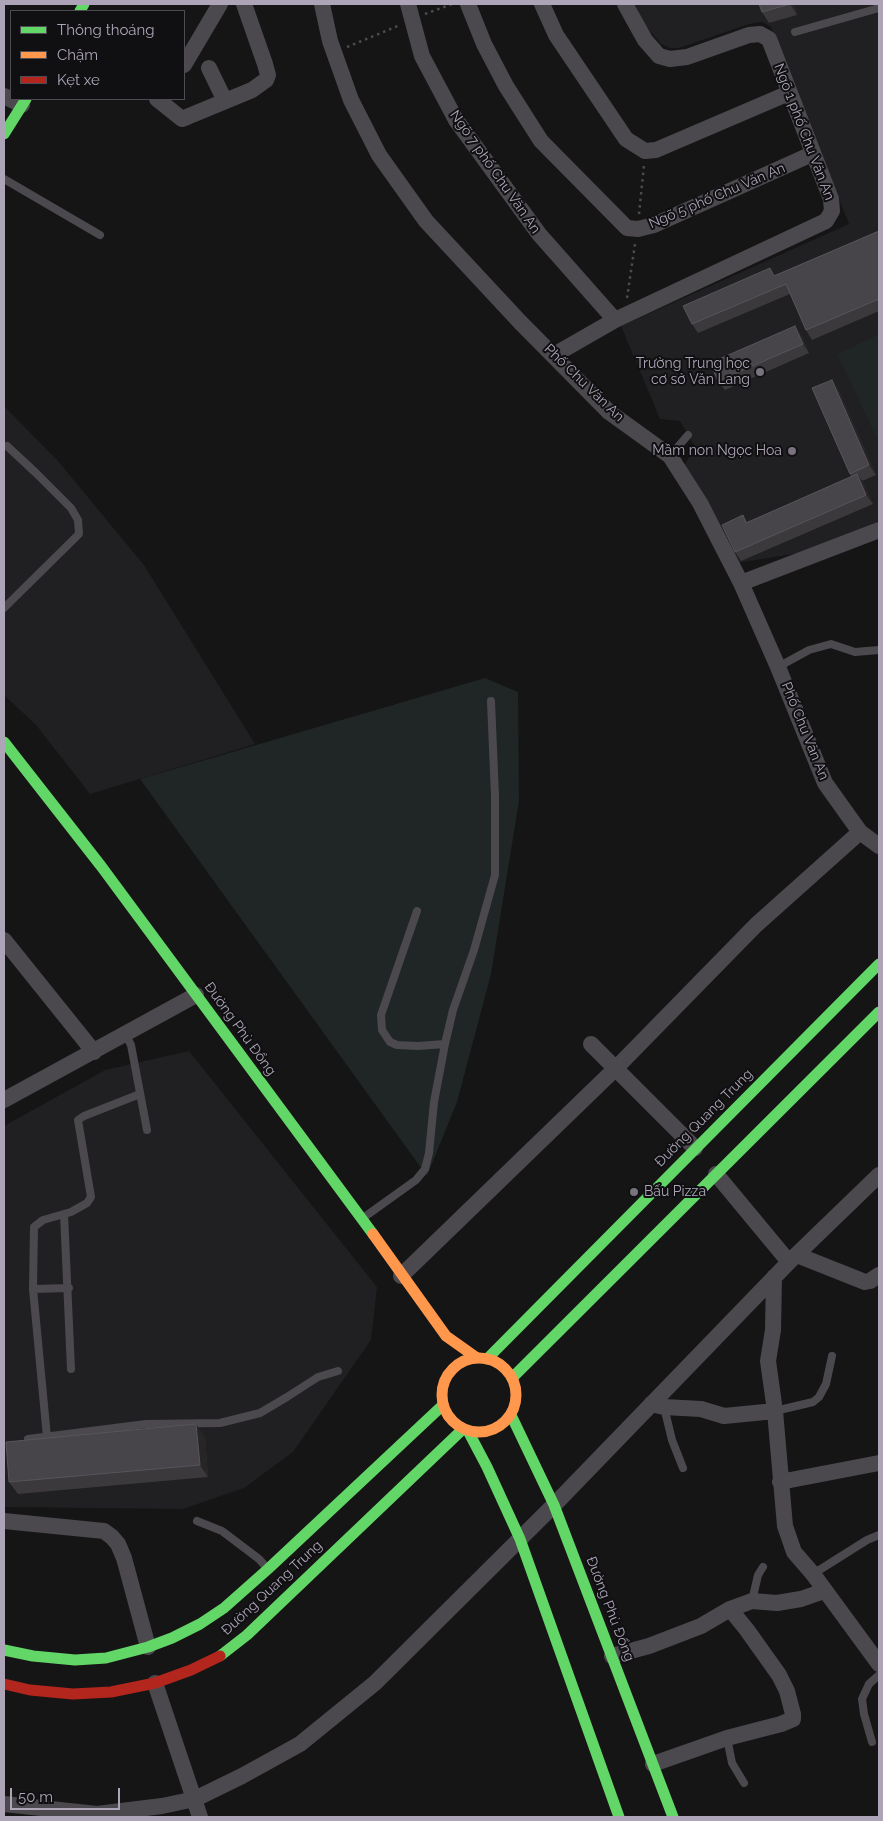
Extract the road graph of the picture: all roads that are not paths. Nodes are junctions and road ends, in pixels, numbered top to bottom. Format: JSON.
{"nodes":[{"id":1,"x":220,"y":4,"type":"edge"},
{"id":2,"x":244,"y":4,"type":"edge"},
{"id":3,"x":322,"y":4,"type":"edge"},
{"id":4,"x":468,"y":4,"type":"edge"},
{"id":5,"x":542,"y":4,"type":"edge"},
{"id":6,"x":625,"y":4,"type":"edge"},
{"id":7,"x":879,"y":8,"type":"edge"},
{"id":8,"x":410,"y":12,"type":"edge"},
{"id":9,"x":795,"y":32,"type":"dead end"},
{"id":10,"x":185,"y":63,"type":"edge"},
{"id":11,"x":209,"y":68,"type":"dead end"},
{"id":12,"x":789,"y":93,"type":"junction"},
{"id":13,"x":161,"y":100,"type":"edge"},
{"id":14,"x":224,"y":101,"type":"junction"},
{"id":15,"x":24,"y":102,"type":"edge"},
{"id":16,"x":4,"y":134,"type":"edge"},
{"id":17,"x":812,"y":154,"type":"junction"},
{"id":18,"x":4,"y":178,"type":"edge"},
{"id":19,"x":100,"y":235,"type":"dead end"},
{"id":20,"x":615,"y":320,"type":"junction"},
{"id":21,"x":554,"y":354,"type":"junction"},
{"id":22,"x":688,"y":435,"type":"dead end"},
{"id":23,"x":7,"y":446,"type":"dead end"},
{"id":24,"x":670,"y":456,"type":"junction"},
{"id":25,"x":879,"y":530,"type":"edge"},
{"id":26,"x":741,"y":583,"type":"junction"},
{"id":27,"x":4,"y":608,"type":"edge"},
{"id":28,"x":879,"y":650,"type":"edge"},
{"id":29,"x":778,"y":667,"type":"junction"},
{"id":30,"x":491,"y":701,"type":"dead end"},
{"id":31,"x":4,"y":742,"type":"edge"},
{"id":32,"x":860,"y":832,"type":"junction"},
{"id":33,"x":879,"y":846,"type":"edge"},
{"id":34,"x":417,"y":910,"type":"dead end"},
{"id":35,"x":4,"y":940,"type":"edge"},
{"id":36,"x":879,"y":964,"type":"edge"},
{"id":37,"x":196,"y":995,"type":"junction"},
{"id":38,"x":879,"y":1012,"type":"edge"},
{"id":39,"x":125,"y":1034,"type":"junction"},
{"id":40,"x":445,"y":1044,"type":"junction"},
{"id":41,"x":591,"y":1044,"type":"dead end"},
{"id":42,"x":94,"y":1052,"type":"junction"},
{"id":43,"x":616,"y":1068,"type":"junction"},
{"id":44,"x":140,"y":1094,"type":"junction"},
{"id":45,"x":4,"y":1100,"type":"edge"},
{"id":46,"x":147,"y":1130,"type":"dead end"},
{"id":47,"x":695,"y":1148,"type":"junction"},
{"id":48,"x":716,"y":1174,"type":"junction"},
{"id":49,"x":879,"y":1175,"type":"edge"},
{"id":50,"x":64,"y":1214,"type":"junction"},
{"id":51,"x":362,"y":1219,"type":"junction"},
{"id":52,"x":793,"y":1258,"type":"junction"},
{"id":53,"x":879,"y":1275,"type":"edge"},
{"id":54,"x":401,"y":1276,"type":"junction"},
{"id":55,"x":774,"y":1277,"type":"junction"},
{"id":56,"x":68,"y":1288,"type":"junction"},
{"id":57,"x":33,"y":1289,"type":"junction"},
{"id":58,"x":446,"y":1337,"type":"junction"},
{"id":59,"x":832,"y":1356,"type":"dead end"},
{"id":60,"x":482,"y":1358,"type":"junction"},
{"id":61,"x":72,"y":1369,"type":"dead end"},
{"id":62,"x":338,"y":1371,"type":"dead end"},
{"id":63,"x":449,"y":1372,"type":"junction"},
{"id":64,"x":512,"y":1378,"type":"junction"},
{"id":65,"x":443,"y":1405,"type":"junction"},
{"id":66,"x":658,"y":1406,"type":"junction"},
{"id":67,"x":775,"y":1411,"type":"junction"},
{"id":68,"x":511,"y":1415,"type":"junction"},
{"id":69,"x":466,"y":1430,"type":"junction"},
{"id":70,"x":47,"y":1437,"type":"junction"},
{"id":71,"x":28,"y":1439,"type":"edge"},
{"id":72,"x":879,"y":1463,"type":"edge"},
{"id":73,"x":683,"y":1468,"type":"dead end"},
{"id":74,"x":780,"y":1482,"type":"junction"},
{"id":75,"x":554,"y":1505,"type":"junction"},
{"id":76,"x":4,"y":1520,"type":"edge"},
{"id":77,"x":197,"y":1521,"type":"dead end"},
{"id":78,"x":879,"y":1535,"type":"edge"},
{"id":79,"x":520,"y":1539,"type":"junction"},
{"id":80,"x":764,"y":1567,"type":"dead end"},
{"id":81,"x":268,"y":1569,"type":"junction"},
{"id":82,"x":813,"y":1574,"type":"junction"},
{"id":83,"x":824,"y":1591,"type":"junction"},
{"id":84,"x":752,"y":1601,"type":"junction"},
{"id":85,"x":730,"y":1609,"type":"junction"},
{"id":86,"x":148,"y":1647,"type":"junction"},
{"id":87,"x":4,"y":1650,"type":"edge"},
{"id":88,"x":612,"y":1656,"type":"junction"},
{"id":89,"x":879,"y":1664,"type":"edge"},
{"id":90,"x":879,"y":1675,"type":"edge"},
{"id":91,"x":155,"y":1682,"type":"junction"},
{"id":92,"x":4,"y":1684,"type":"edge"},
{"id":93,"x":727,"y":1738,"type":"junction"},
{"id":94,"x":872,"y":1742,"type":"dead end"},
{"id":95,"x":654,"y":1764,"type":"junction"},
{"id":96,"x":744,"y":1783,"type":"dead end"},
{"id":97,"x":195,"y":1799,"type":"junction"},
{"id":98,"x":4,"y":1804,"type":"edge"},
{"id":99,"x":200,"y":1817,"type":"edge"},
{"id":100,"x":619,"y":1817,"type":"edge"},
{"id":101,"x":673,"y":1817,"type":"edge"}],
"edges":[{"from":1,"to":10,"type":"street"},
{"from":2,"to":14,"type":"street"},
{"from":3,"to":21,"type":"street","name":"Phố Chu Văn An"},
{"from":4,"to":17,"type":"street","name":"Ngõ 5 phố Chu Văn An"},
{"from":5,"to":12,"type":"street"},
{"from":6,"to":12,"type":"street","name":"Ngõ 1 phố Chu Văn An"},
{"from":7,"to":9,"type":"lane"},
{"from":8,"to":20,"type":"street","name":"Ngõ 7 phố Chu Văn An"},
{"from":11,"to":14,"type":"street"},
{"from":12,"to":17,"type":"street","name":"Ngõ 1 phố Chu Văn An"},
{"from":13,"to":14,"type":"street"},
{"from":15,"to":16,"type":"main road"},
{"from":17,"to":20,"type":"street","name":"Ngõ 1 phố Chu Văn An"},
{"from":18,"to":19,"type":"lane"},
{"from":20,"to":21,"type":"street","name":"Ngõ 1 phố Chu Văn An"},
{"from":21,"to":24,"type":"street","name":"Phố Chu Văn An"},
{"from":22,"to":24,"type":"lane"},
{"from":23,"to":27,"type":"lane"},
{"from":24,"to":26,"type":"street","name":"Phố Chu Văn An"},
{"from":25,"to":26,"type":"street"},
{"from":26,"to":29,"type":"street","name":"Phố Chu Văn An"},
{"from":28,"to":29,"type":"lane"},
{"from":29,"to":32,"type":"street","name":"Phố Chu Văn An"},
{"from":30,"to":40,"type":"lane"},
{"from":31,"to":37,"type":"main road","name":"Đường Phù Đổng"},
{"from":32,"to":33,"type":"street","name":"Phố Chu Văn An"},
{"from":32,"to":43,"type":"street"},
{"from":34,"to":40,"type":"lane"},
{"from":35,"to":42,"type":"street"},
{"from":36,"to":47,"type":"main road","name":"Đường Quang Trung"},
{"from":37,"to":39,"type":"street"},
{"from":37,"to":51,"type":"main road","name":"Đường Phù Đổng"},
{"from":38,"to":48,"type":"main road"},
{"from":39,"to":42,"type":"street"},
{"from":39,"to":44,"type":"lane"},
{"from":40,"to":51,"type":"lane"},
{"from":41,"to":43,"type":"street"},
{"from":42,"to":45,"type":"street"},
{"from":43,"to":47,"type":"street"},
{"from":43,"to":54,"type":"street"},
{"from":44,"to":46,"type":"lane"},
{"from":44,"to":50,"type":"lane"},
{"from":47,"to":60,"type":"main road","name":"Đường Quang Trung"},
{"from":48,"to":52,"type":"street"},
{"from":48,"to":64,"type":"main road"},
{"from":49,"to":52,"type":"street"},
{"from":50,"to":56,"type":"lane"},
{"from":50,"to":57,"type":"lane"},
{"from":51,"to":54,"type":"main road","name":"Đường Phù Đổng"},
{"from":52,"to":53,"type":"street"},
{"from":52,"to":55,"type":"street"},
{"from":54,"to":58,"type":"main road","name":"Đường Phù Đổng"},
{"from":55,"to":66,"type":"street"},
{"from":55,"to":67,"type":"street"},
{"from":56,"to":57,"type":"lane"},
{"from":56,"to":61,"type":"lane"},
{"from":57,"to":70,"type":"lane"},
{"from":58,"to":60,"type":"main road","name":"Đường Phù Đổng"},
{"from":58,"to":63,"type":"main road"},
{"from":59,"to":67,"type":"lane"},
{"from":60,"to":63,"type":"main road"},
{"from":60,"to":64,"type":"main road"},
{"from":62,"to":70,"type":"lane"},
{"from":63,"to":65,"type":"main road"},
{"from":64,"to":68,"type":"main road"},
{"from":65,"to":69,"type":"main road"},
{"from":65,"to":81,"type":"main road","name":"Đường Quang Trung"},
{"from":66,"to":67,"type":"street"},
{"from":66,"to":73,"type":"lane"},
{"from":66,"to":75,"type":"street"},
{"from":67,"to":74,"type":"street"},
{"from":68,"to":69,"type":"main road"},
{"from":68,"to":75,"type":"main road","name":"Đường Phù Đổng"},
{"from":69,"to":79,"type":"main road"},
{"from":69,"to":91,"type":"main road","name":"Đường Quang Trung"},
{"from":70,"to":71,"type":"lane"},
{"from":72,"to":74,"type":"street"},
{"from":74,"to":82,"type":"street"},
{"from":75,"to":79,"type":"street"},
{"from":75,"to":88,"type":"main road","name":"Đường Phù Đổng"},
{"from":76,"to":86,"type":"street"},
{"from":77,"to":81,"type":"lane"},
{"from":78,"to":82,"type":"lane"},
{"from":79,"to":97,"type":"street"},
{"from":79,"to":100,"type":"main road"},
{"from":80,"to":84,"type":"lane"},
{"from":81,"to":86,"type":"main road","name":"Đường Quang Trung"},
{"from":82,"to":83,"type":"street"},
{"from":83,"to":84,"type":"street"},
{"from":83,"to":89,"type":"street"},
{"from":84,"to":85,"type":"street"},
{"from":85,"to":88,"type":"street"},
{"from":85,"to":93,"type":"street"},
{"from":86,"to":87,"type":"main road","name":"Đường Quang Trung"},
{"from":88,"to":95,"type":"main road","name":"Đường Phù Đổng"},
{"from":90,"to":94,"type":"lane"},
{"from":91,"to":92,"type":"main road","name":"Đường Quang Trung"},
{"from":91,"to":97,"type":"street"},
{"from":93,"to":95,"type":"street"},
{"from":93,"to":96,"type":"lane"},
{"from":95,"to":101,"type":"main road","name":"Đường Phù Đổng"},
{"from":97,"to":98,"type":"street"},
{"from":97,"to":99,"type":"street"}]}
